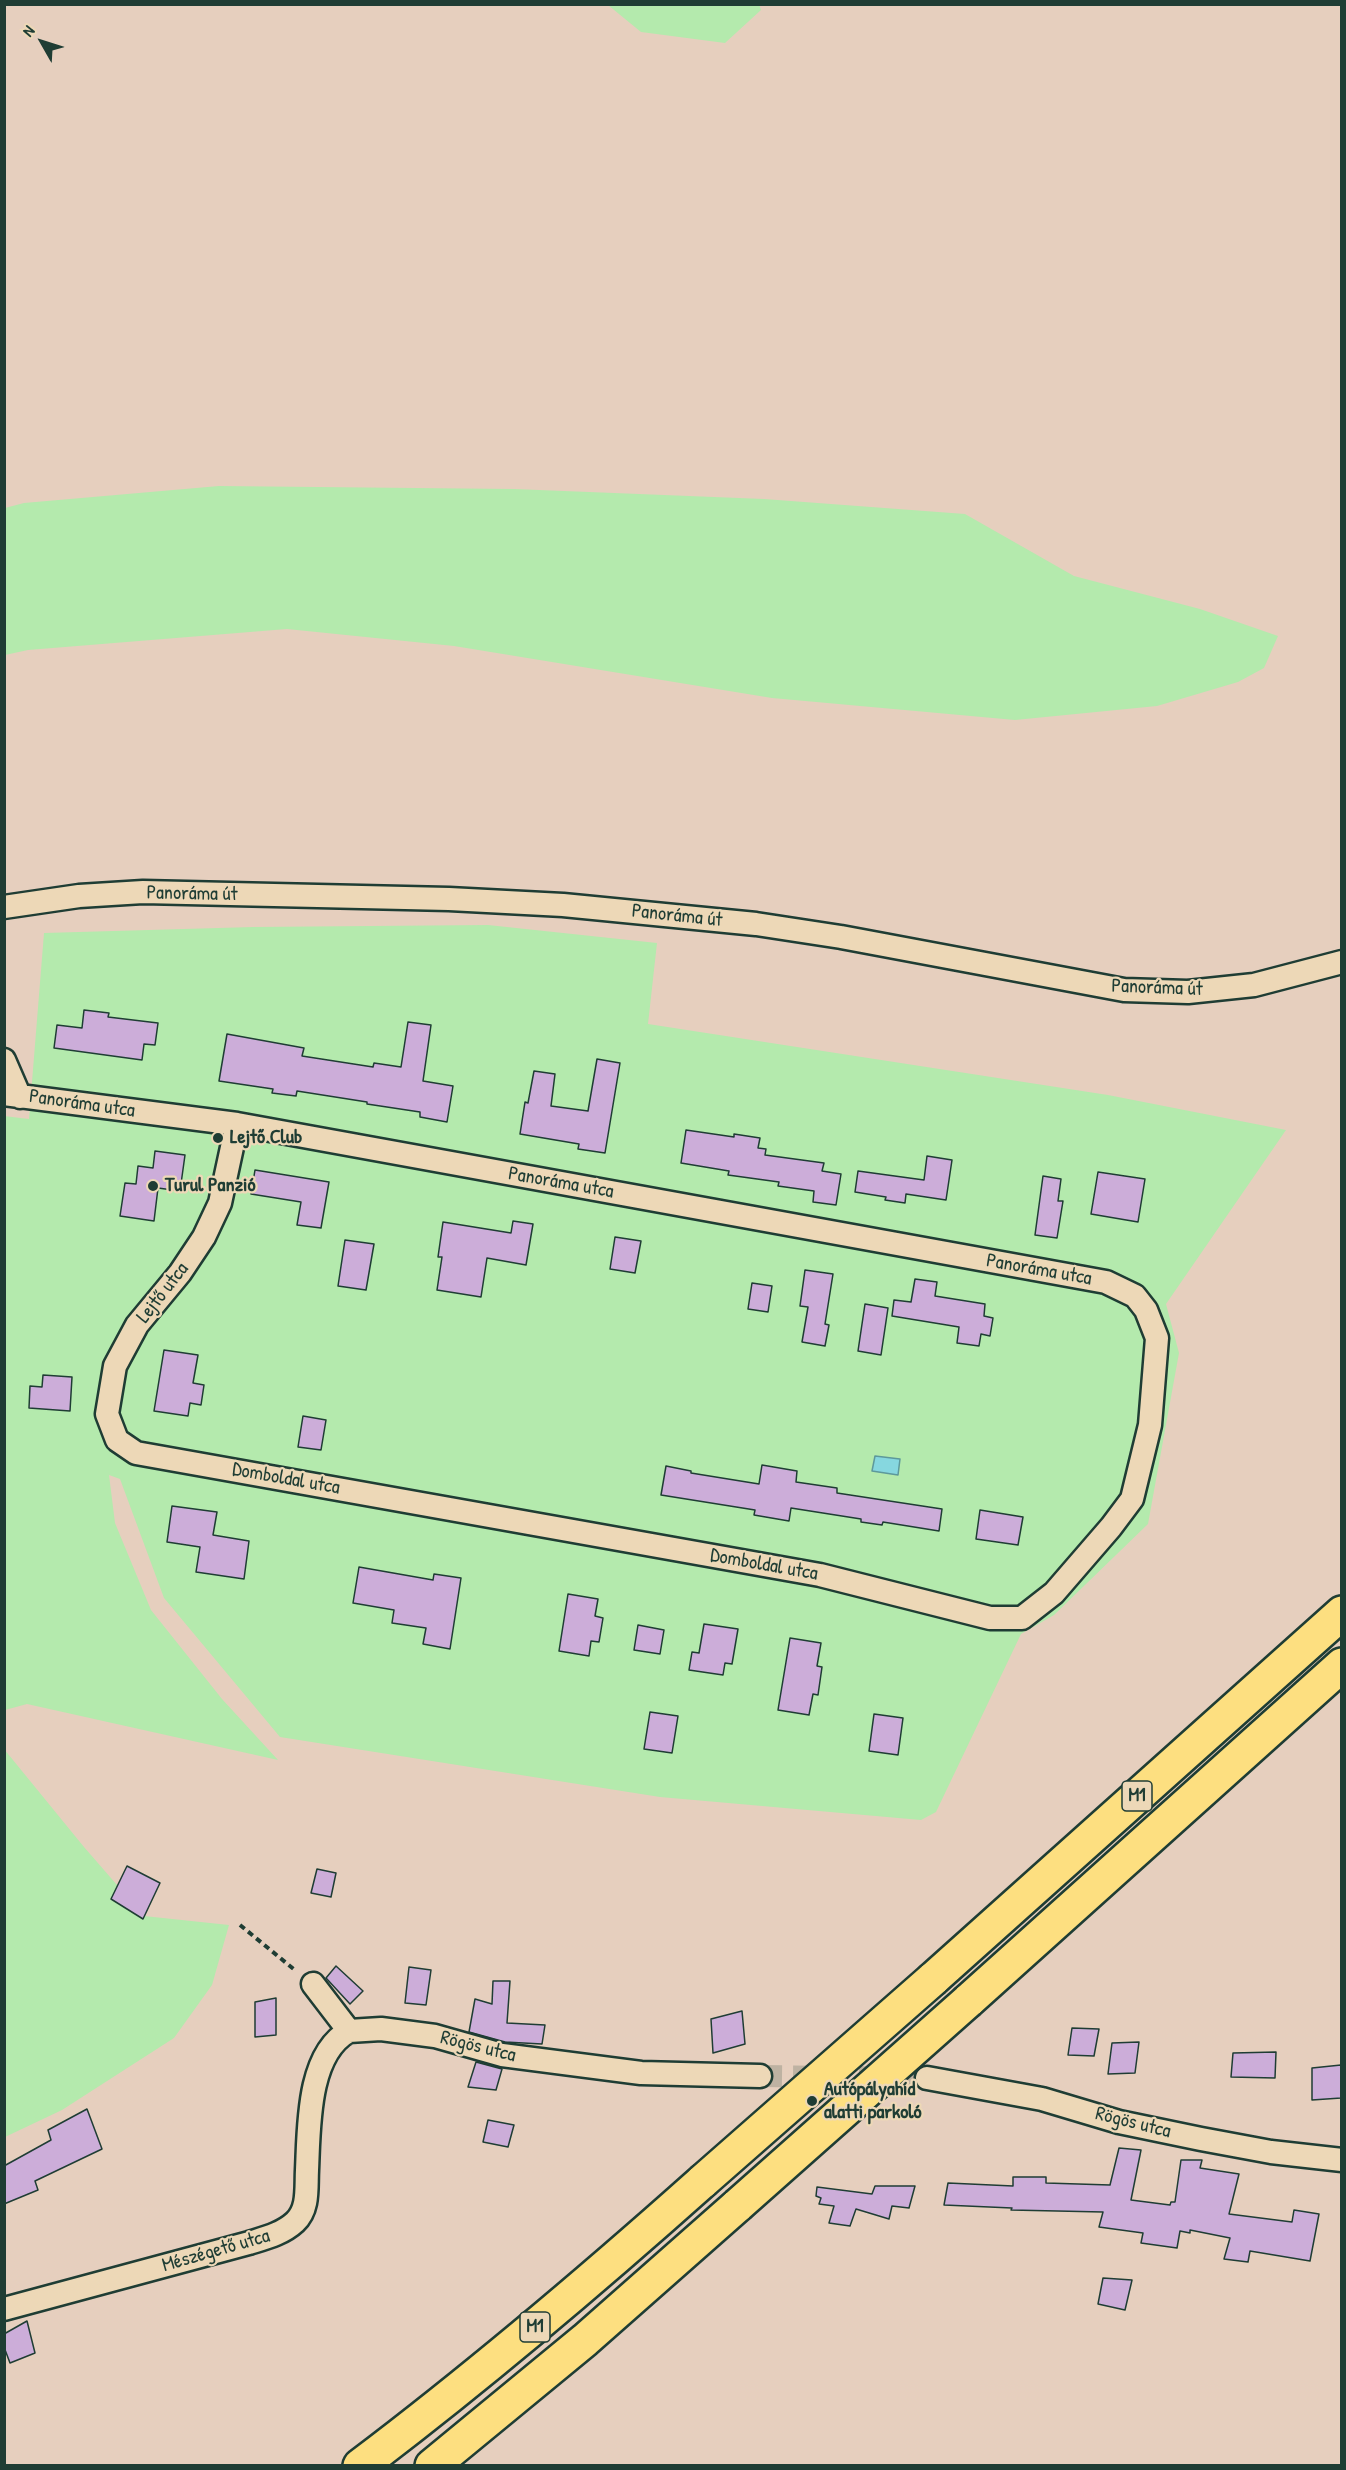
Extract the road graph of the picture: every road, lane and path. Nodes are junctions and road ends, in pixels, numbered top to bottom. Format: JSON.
{"nodes":[{"id":1,"x":4,"y":907,"type":"edge"},
{"id":2,"x":1341,"y":962,"type":"edge"},
{"id":3,"x":4,"y":1060,"type":"edge"},
{"id":4,"x":12,"y":1095,"type":"edge"},
{"id":5,"x":237,"y":1124,"type":"junction"},
{"id":6,"x":1135,"y":1296,"type":"joint"},
{"id":7,"x":136,"y":1453,"type":"joint"},
{"id":8,"x":1341,"y":1612,"type":"edge"},
{"id":9,"x":1341,"y":1665,"type":"edge"},
{"id":10,"x":240,"y":1925,"type":"dead end"},
{"id":11,"x":313,"y":1984,"type":"joint"},
{"id":12,"x":349,"y":2031,"type":"junction"},
{"id":13,"x":760,"y":2076,"type":"tunnel mouth"},
{"id":14,"x":927,"y":2078,"type":"tunnel mouth"},
{"id":15,"x":1341,"y":2160,"type":"edge"},
{"id":16,"x":4,"y":2309,"type":"edge"},
{"id":17,"x":360,"y":2466,"type":"edge"},
{"id":18,"x":432,"y":2466,"type":"edge"}],
"edges":[{"from":1,"to":2,"type":"street","name":"Panoráma út"},
{"from":3,"to":4,"type":"street","name":"Panoráma utca"},
{"from":4,"to":5,"type":"street","name":"Panoráma utca"},
{"from":5,"to":6,"type":"street","name":"Panoráma utca"},
{"from":5,"to":7,"type":"street","name":"Lejtő utca"},
{"from":6,"to":7,"type":"street","name":"Domboldal utca"},
{"from":8,"to":17,"type":"highway","number":"M1","bridge":true},
{"from":9,"to":18,"type":"highway","number":"M1","bridge":true},
{"from":10,"to":11,"type":"path"},
{"from":11,"to":12,"type":"street"},
{"from":12,"to":13,"type":"street","name":"Rögös utca"},
{"from":12,"to":16,"type":"street","name":"Mészégető utca"},
{"from":14,"to":15,"type":"street","name":"Rögös utca"}]}
